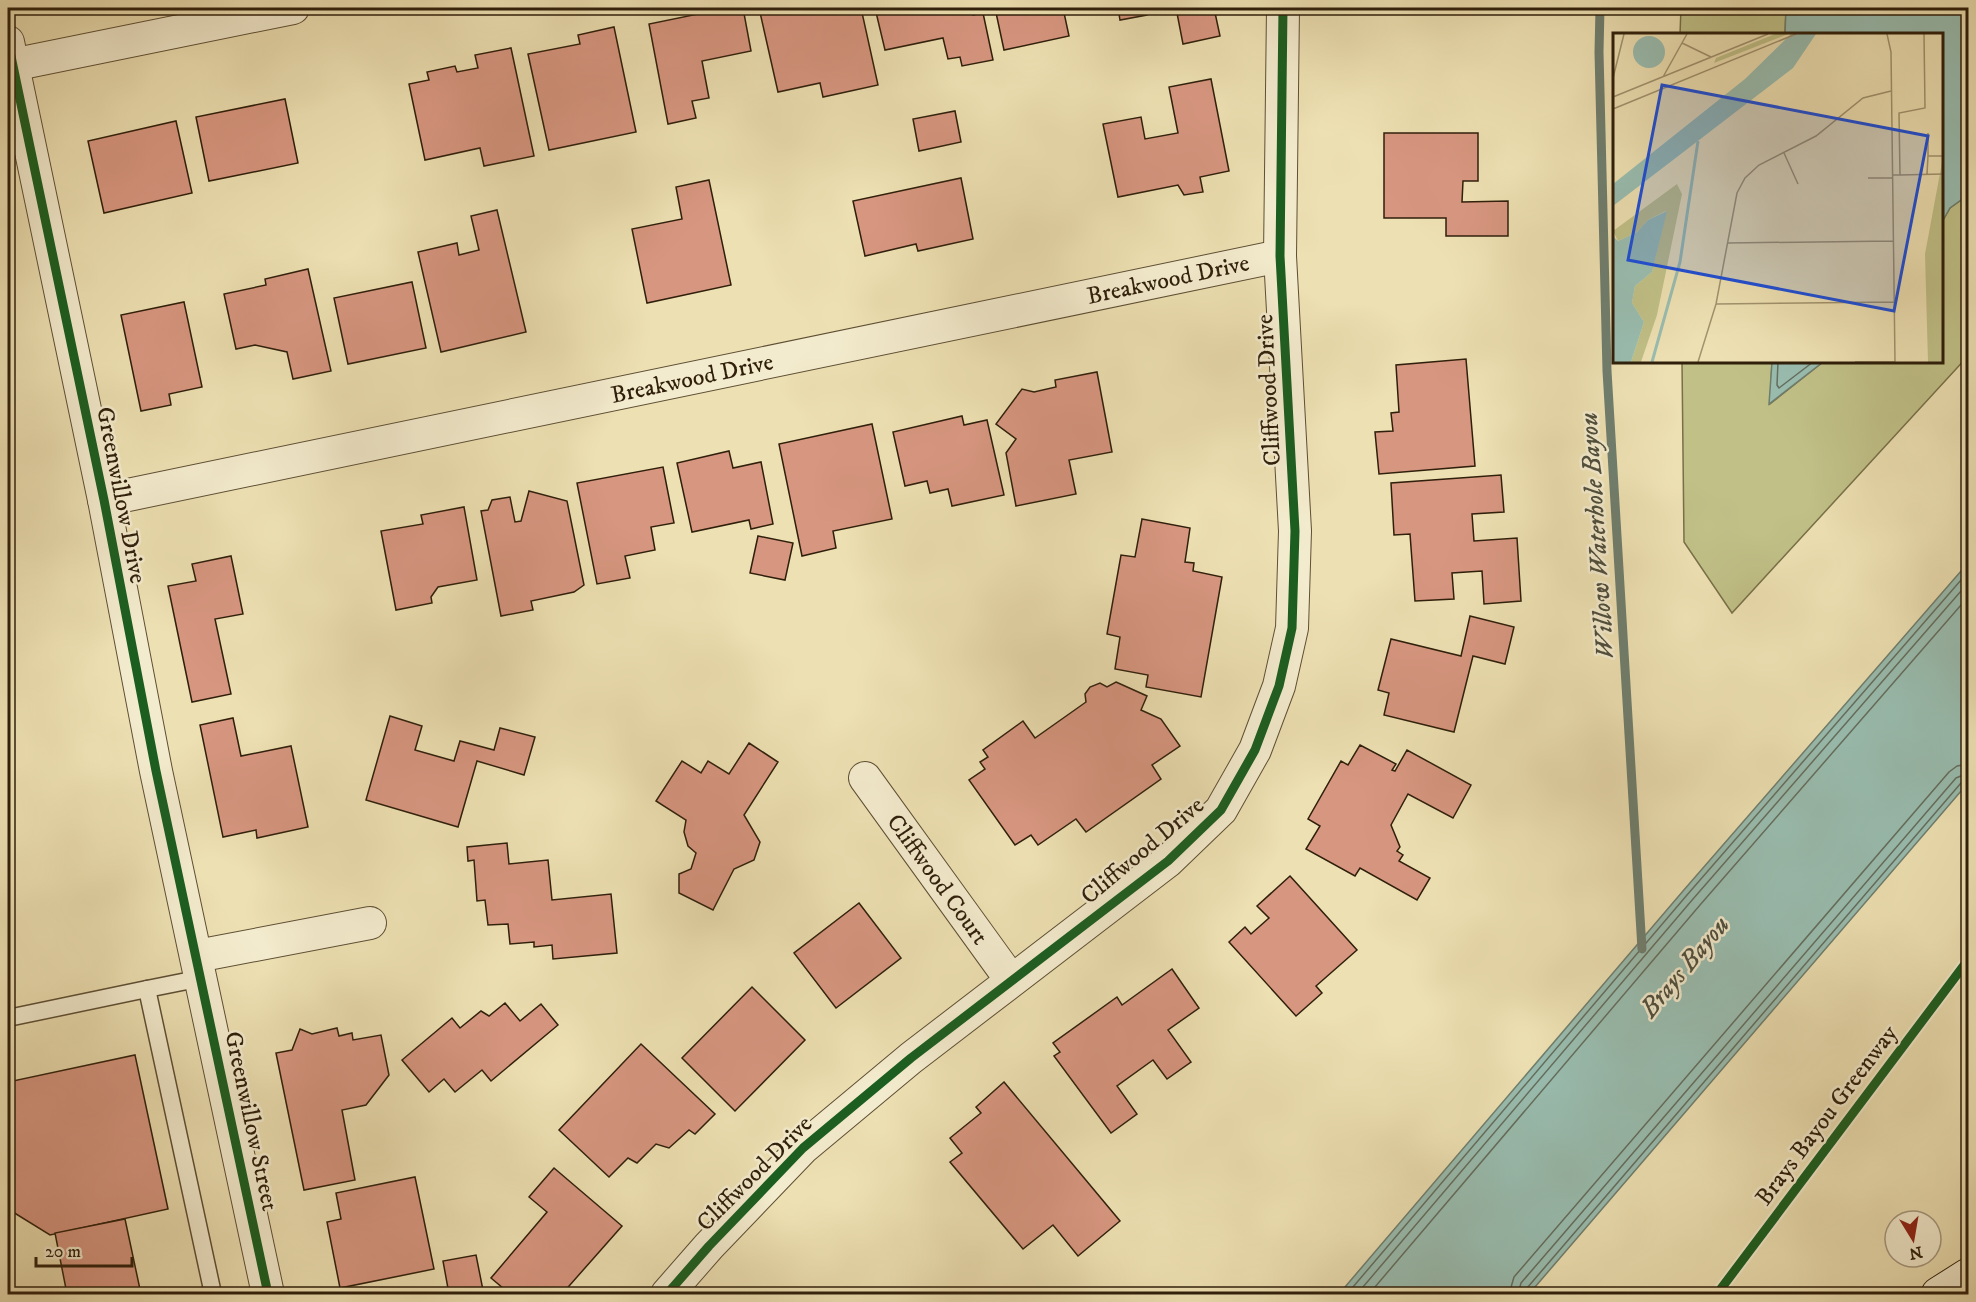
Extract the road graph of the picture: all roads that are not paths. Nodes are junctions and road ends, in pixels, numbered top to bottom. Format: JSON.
{"nodes":[{"id":1,"x":293,"y":8,"type":"edge"},
{"id":2,"x":1283,"y":8,"type":"edge"},
{"id":3,"x":10,"y":54,"type":"edge"},
{"id":4,"x":1280,"y":255,"type":"junction"},
{"id":5,"x":104,"y":500,"type":"junction"},
{"id":6,"x":865,"y":778,"type":"dead end"},
{"id":7,"x":370,"y":923,"type":"dead end"},
{"id":8,"x":200,"y":967,"type":"junction"},
{"id":9,"x":1011,"y":980,"type":"junction"},
{"id":10,"x":147,"y":989,"type":"junction"},
{"id":11,"x":8,"y":1018,"type":"edge"},
{"id":12,"x":1968,"y":1275,"type":"edge"},
{"id":13,"x":213,"y":1294,"type":"edge"},
{"id":14,"x":268,"y":1294,"type":"edge"},
{"id":15,"x":667,"y":1294,"type":"edge"},
{"id":16,"x":1938,"y":1294,"type":"edge"}],
"edges":[{"from":1,"to":3,"type":"street"},
{"from":2,"to":4,"type":"street","name":"Cliffwood Drive"},
{"from":3,"to":5,"type":"street","name":"Greenwillow Drive"},
{"from":4,"to":5,"type":"street","name":"Breakwood Drive"},
{"from":4,"to":9,"type":"street","name":"Cliffwood Drive"},
{"from":5,"to":8,"type":"street","name":"Greenwillow Drive"},
{"from":6,"to":9,"type":"street","name":"Cliffwood Court"},
{"from":7,"to":8,"type":"street"},
{"from":8,"to":10,"type":"lane"},
{"from":8,"to":14,"type":"street","name":"Greenwillow Street"},
{"from":9,"to":15,"type":"street","name":"Cliffwood Drive"},
{"from":10,"to":11,"type":"lane"},
{"from":10,"to":13,"type":"lane"},
{"from":12,"to":16,"type":"main road"}]}
